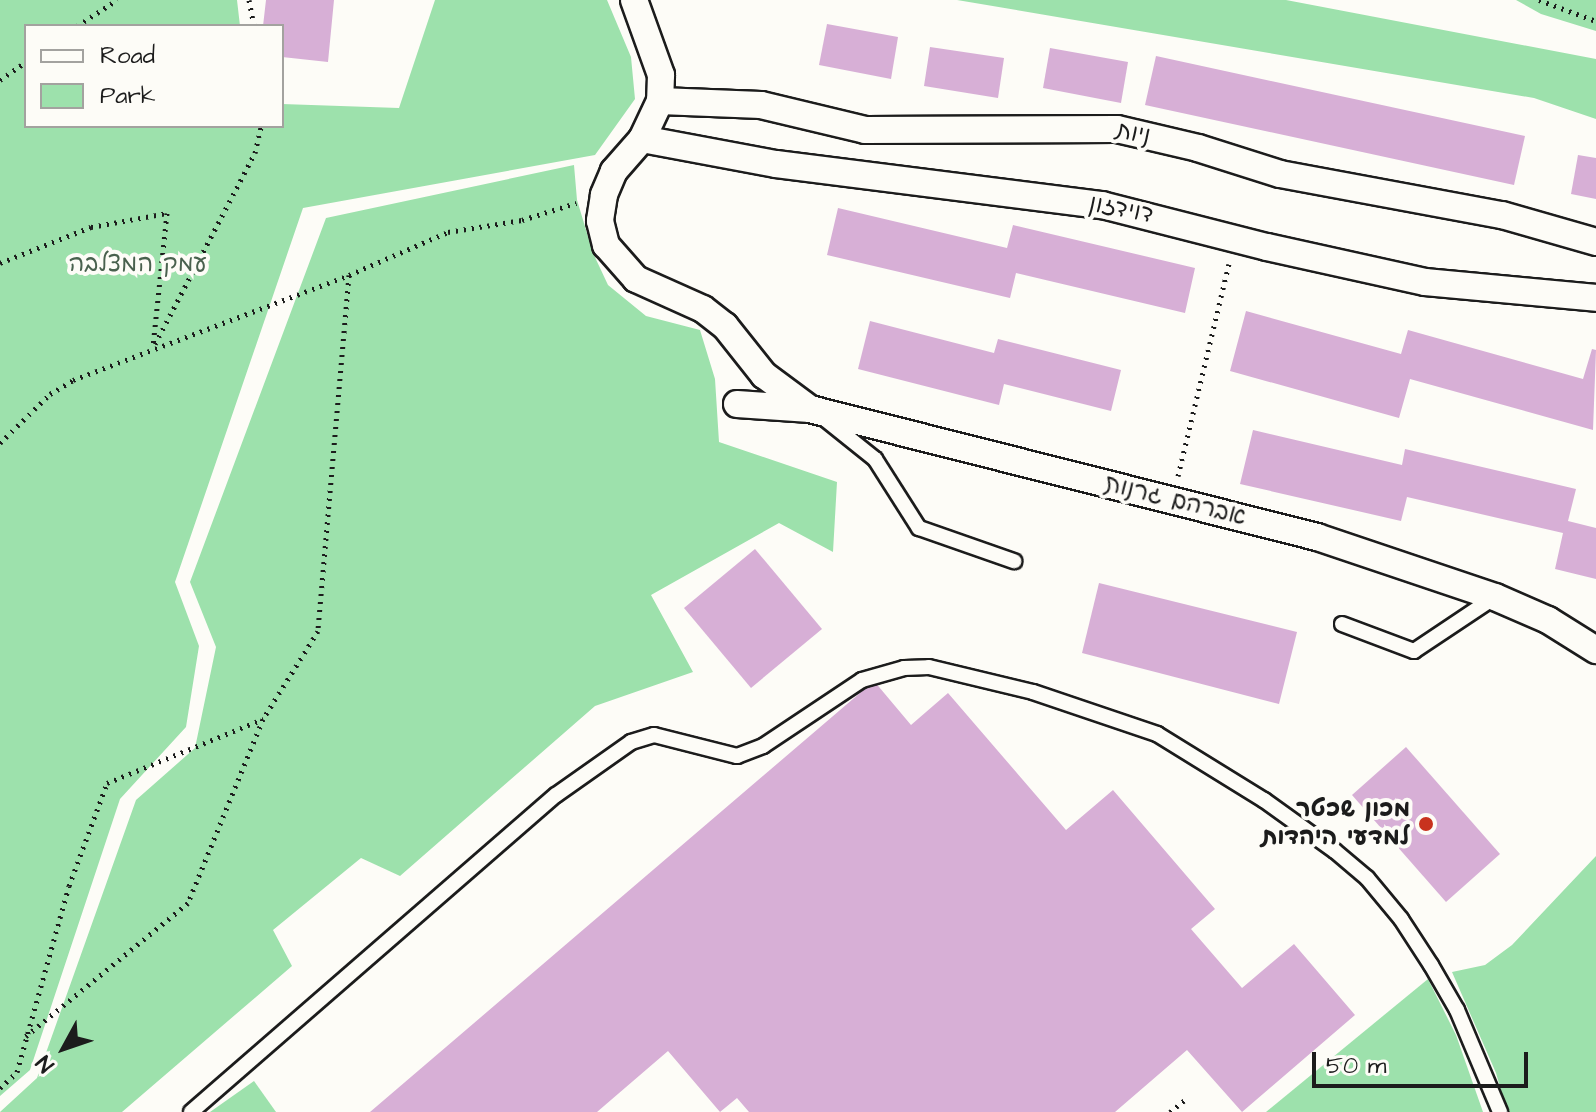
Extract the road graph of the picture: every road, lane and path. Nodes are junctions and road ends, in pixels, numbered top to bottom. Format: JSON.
{"nodes":[{"id":1,"x":117,"y":0,"type":"edge"},
{"id":2,"x":249,"y":0,"type":"edge"},
{"id":3,"x":634,"y":0,"type":"edge"},
{"id":4,"x":1539,"y":0,"type":"edge"},
{"id":5,"x":1596,"y":21,"type":"edge"},
{"id":6,"x":80,"y":24,"type":"edge"},
{"id":7,"x":254,"y":24,"type":"edge"},
{"id":8,"x":24,"y":63,"type":"edge"},
{"id":9,"x":0,"y":80,"type":"edge"},
{"id":10,"x":660,"y":101,"type":"junction"},
{"id":11,"x":261,"y":128,"type":"edge"},
{"id":12,"x":642,"y":139,"type":"junction"},
{"id":13,"x":604,"y":195,"type":"junction"},
{"id":14,"x":1235,"y":238,"type":"junction"},
{"id":15,"x":1596,"y":242,"type":"edge"},
{"id":16,"x":0,"y":263,"type":"edge"},
{"id":17,"x":349,"y":275,"type":"junction"},
{"id":18,"x":1596,"y":298,"type":"edge"},
{"id":19,"x":153,"y":348,"type":"junction"},
{"id":20,"x":737,"y":404,"type":"dead end"},
{"id":21,"x":810,"y":409,"type":"junction"},
{"id":22,"x":0,"y":443,"type":"edge"},
{"id":23,"x":1172,"y":500,"type":"junction"},
{"id":24,"x":1014,"y":561,"type":"dead end"},
{"id":25,"x":1495,"y":597,"type":"junction"},
{"id":26,"x":1342,"y":624,"type":"dead end"},
{"id":27,"x":1596,"y":650,"type":"edge"},
{"id":28,"x":263,"y":719,"type":"junction"},
{"id":29,"x":26,"y":1036,"type":"junction"},
{"id":30,"x":0,"y":1088,"type":"edge"},
{"id":31,"x":1187,"y":1098,"type":"dead end"},
{"id":32,"x":191,"y":1112,"type":"edge"},
{"id":33,"x":1170,"y":1112,"type":"edge"},
{"id":34,"x":1500,"y":1112,"type":"edge"}],
"edges":[{"from":1,"to":6,"type":"path"},
{"from":2,"to":7,"type":"path"},
{"from":3,"to":10,"type":"street"},
{"from":4,"to":5,"type":"path"},
{"from":8,"to":9,"type":"path"},
{"from":10,"to":12,"type":"street"},
{"from":10,"to":15,"type":"street","name":"ניות"},
{"from":11,"to":19,"type":"path"},
{"from":12,"to":13,"type":"street"},
{"from":12,"to":14,"type":"street","name":"דוידזון"},
{"from":13,"to":17,"type":"path"},
{"from":13,"to":21,"type":"street"},
{"from":14,"to":18,"type":"street","name":"דוידזון"},
{"from":14,"to":23,"type":"path"},
{"from":16,"to":19,"type":"path"},
{"from":17,"to":19,"type":"path"},
{"from":17,"to":28,"type":"path"},
{"from":19,"to":22,"type":"path"},
{"from":20,"to":21,"type":"street","name":"אברהם גרנות"},
{"from":21,"to":23,"type":"street","name":"אברהם גרנות"},
{"from":21,"to":24,"type":"lane"},
{"from":23,"to":25,"type":"street","name":"אברהם גרנות"},
{"from":25,"to":26,"type":"lane"},
{"from":25,"to":27,"type":"street","name":"אברהם גרנות"},
{"from":28,"to":29,"type":"path"},
{"from":28,"to":29,"type":"path"},
{"from":29,"to":30,"type":"path"},
{"from":31,"to":33,"type":"path"},
{"from":32,"to":34,"type":"lane"}]}
